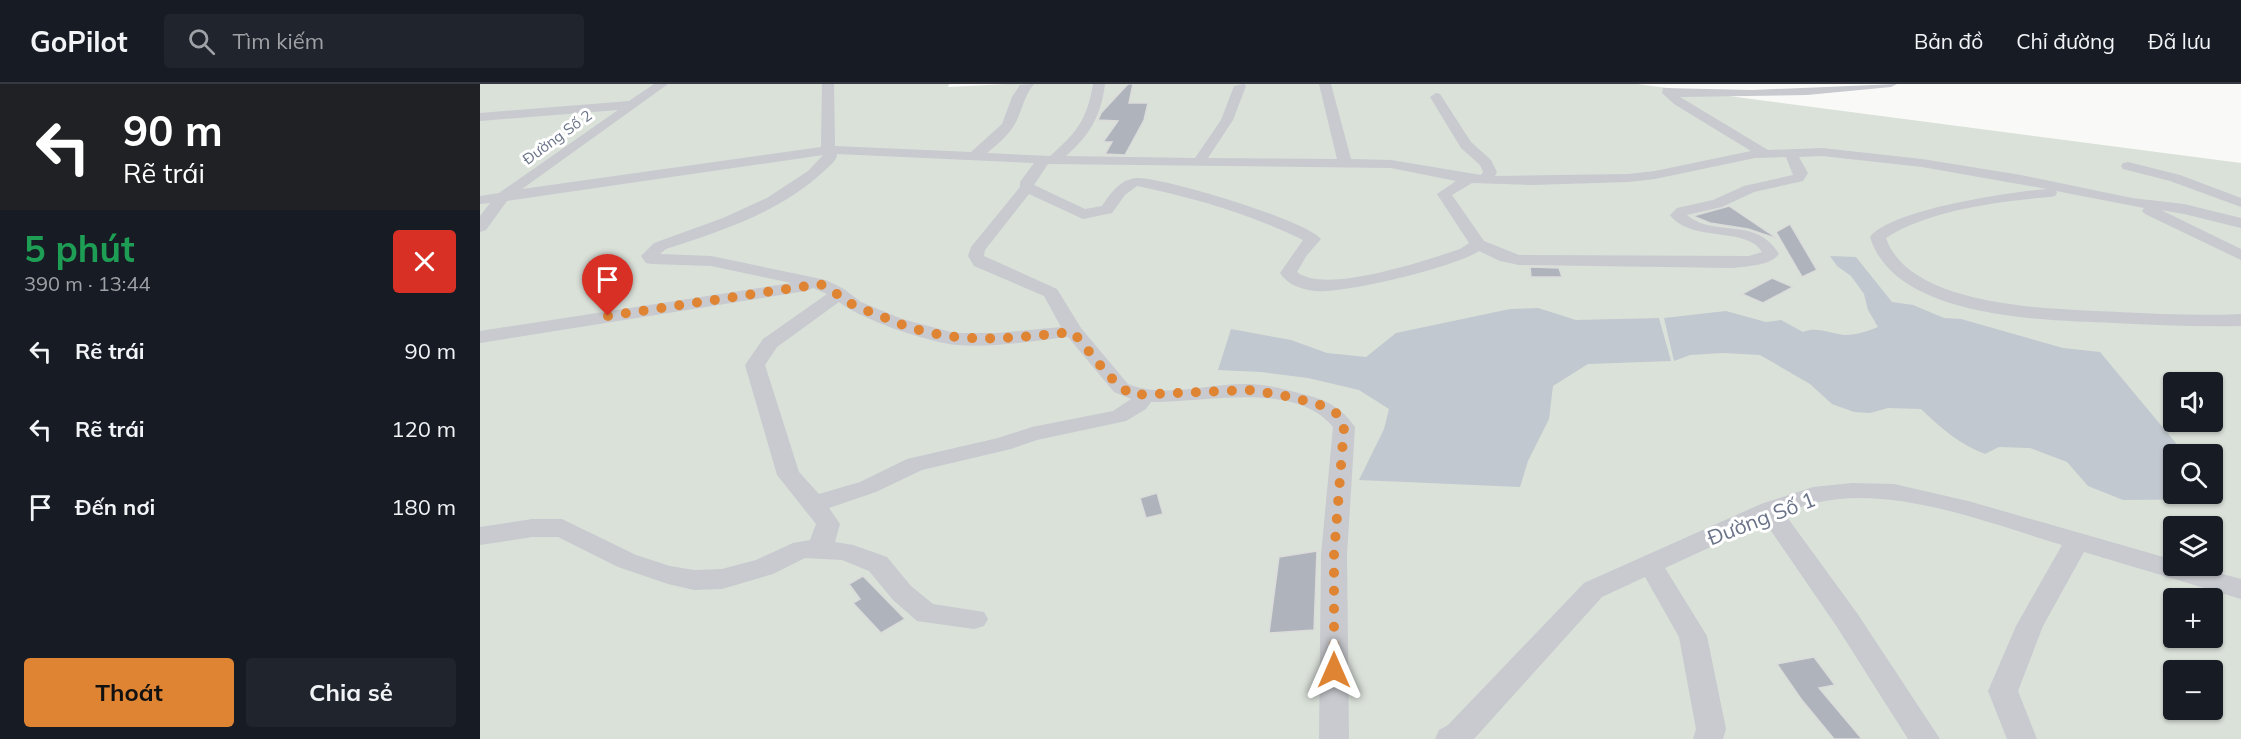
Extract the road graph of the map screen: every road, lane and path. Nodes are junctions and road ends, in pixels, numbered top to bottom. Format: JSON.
{"nodes":[{"id":1,"x":662,"y":84,"type":"edge"},
{"id":2,"x":828,"y":84,"type":"edge"},
{"id":3,"x":1028,"y":84,"type":"edge"},
{"id":4,"x":1099,"y":84,"type":"edge"},
{"id":5,"x":1325,"y":84,"type":"edge"},
{"id":6,"x":1891,"y":84,"type":"edge"},
{"id":7,"x":1240,"y":87,"type":"dead end"},
{"id":8,"x":1667,"y":88,"type":"edge"},
{"id":9,"x":1436,"y":97,"type":"dead end"},
{"id":10,"x":630,"y":105,"type":"junction"},
{"id":11,"x":480,"y":117,"type":"edge"},
{"id":12,"x":828,"y":150,"type":"junction"},
{"id":13,"x":1790,"y":152,"type":"junction"},
{"id":14,"x":1764,"y":153,"type":"junction"},
{"id":15,"x":973,"y":157,"type":"junction"},
{"id":16,"x":1048,"y":160,"type":"junction"},
{"id":17,"x":1199,"y":161,"type":"junction"},
{"id":18,"x":1345,"y":163,"type":"junction"},
{"id":19,"x":2128,"y":166,"type":"dead end"},
{"id":20,"x":1477,"y":179,"type":"junction"},
{"id":21,"x":1027,"y":187,"type":"junction"},
{"id":22,"x":2084,"y":192,"type":"junction"},
{"id":23,"x":501,"y":198,"type":"junction"},
{"id":24,"x":480,"y":201,"type":"edge"},
{"id":25,"x":2132,"y":202,"type":"junction"},
{"id":26,"x":2241,"y":203,"type":"edge"},
{"id":27,"x":2241,"y":224,"type":"edge"},
{"id":28,"x":480,"y":227,"type":"edge"},
{"id":29,"x":1478,"y":244,"type":"junction"},
{"id":30,"x":2241,"y":255,"type":"edge"},
{"id":31,"x":829,"y":288,"type":"junction"},
{"id":32,"x":2241,"y":320,"type":"edge"},
{"id":33,"x":1073,"y":332,"type":"junction"},
{"id":34,"x":480,"y":337,"type":"edge"},
{"id":35,"x":1143,"y":395,"type":"junction"},
{"id":36,"x":814,"y":504,"type":"junction"},
{"id":37,"x":1769,"y":510,"type":"junction"},
{"id":38,"x":480,"y":536,"type":"edge"},
{"id":39,"x":2077,"y":541,"type":"junction"},
{"id":40,"x":820,"y":549,"type":"junction"},
{"id":41,"x":1650,"y":564,"type":"junction"},
{"id":42,"x":2241,"y":589,"type":"edge"},
{"id":43,"x":974,"y":619,"type":"dead end"},
{"id":44,"x":1334,"y":739,"type":"edge"},
{"id":45,"x":1450,"y":739,"type":"edge"},
{"id":46,"x":1708,"y":739,"type":"edge"},
{"id":47,"x":1925,"y":739,"type":"edge"},
{"id":48,"x":2022,"y":739,"type":"edge"}],
"edges":[{"from":1,"to":10,"type":"street","name":"Đường Số 2"},
{"from":2,"to":12,"type":"street"},
{"from":3,"to":15,"type":"street"},
{"from":4,"to":16,"type":"street"},
{"from":5,"to":18,"type":"street"},
{"from":6,"to":8,"type":"street"},
{"from":7,"to":17,"type":"street"},
{"from":8,"to":14,"type":"street"},
{"from":9,"to":20,"type":"street"},
{"from":10,"to":11,"type":"street"},
{"from":10,"to":23,"type":"street","name":"Đường Số 2"},
{"from":12,"to":15,"type":"street"},
{"from":12,"to":23,"type":"street"},
{"from":12,"to":31,"type":"street"},
{"from":13,"to":14,"type":"street"},
{"from":13,"to":22,"type":"street"},
{"from":13,"to":29,"type":"street"},
{"from":14,"to":20,"type":"street"},
{"from":15,"to":16,"type":"street"},
{"from":16,"to":17,"type":"street"},
{"from":16,"to":21,"type":"street"},
{"from":17,"to":18,"type":"street"},
{"from":18,"to":20,"type":"street"},
{"from":19,"to":26,"type":"street"},
{"from":20,"to":29,"type":"street"},
{"from":21,"to":29,"type":"street"},
{"from":21,"to":33,"type":"street"},
{"from":22,"to":25,"type":"street"},
{"from":22,"to":32,"type":"street"},
{"from":23,"to":24,"type":"street"},
{"from":23,"to":28,"type":"street","name":"Đường Số 2"},
{"from":25,"to":27,"type":"street"},
{"from":25,"to":30,"type":"street"},
{"from":31,"to":33,"type":"street"},
{"from":31,"to":34,"type":"street"},
{"from":31,"to":36,"type":"street"},
{"from":33,"to":35,"type":"street"},
{"from":35,"to":36,"type":"street"},
{"from":35,"to":44,"type":"street"},
{"from":36,"to":40,"type":"street"},
{"from":37,"to":39,"type":"street","name":"Đường Số 1"},
{"from":37,"to":41,"type":"street","name":"Đường Số 1"},
{"from":37,"to":47,"type":"street"},
{"from":38,"to":40,"type":"street"},
{"from":39,"to":42,"type":"street","name":"Đường Số 1"},
{"from":39,"to":48,"type":"street"},
{"from":40,"to":43,"type":"street"},
{"from":41,"to":45,"type":"street","name":"Đường Số 1"},
{"from":41,"to":46,"type":"street"}]}
